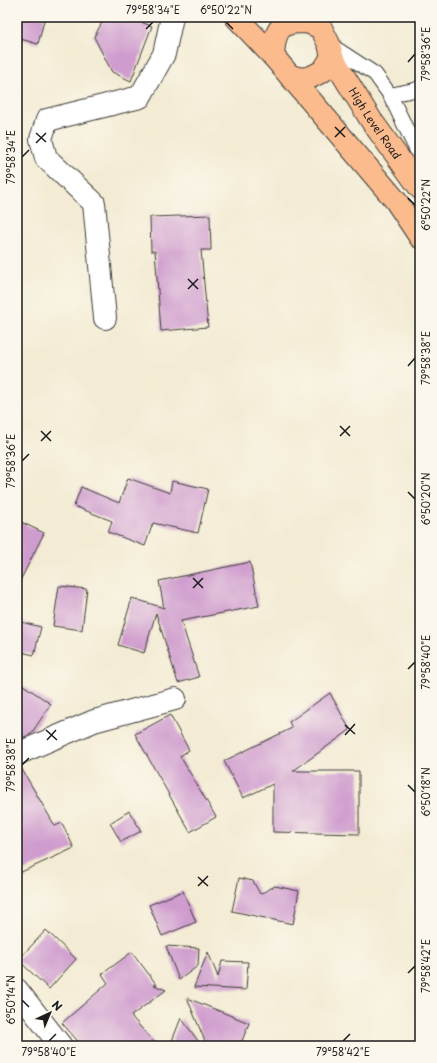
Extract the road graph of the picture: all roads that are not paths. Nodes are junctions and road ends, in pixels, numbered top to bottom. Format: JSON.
{"nodes":[{"id":1,"x":172,"y":17,"type":"edge"},
{"id":2,"x":236,"y":17,"type":"edge"},
{"id":3,"x":319,"y":31,"type":"edge"},
{"id":4,"x":273,"y":56,"type":"junction"},
{"id":5,"x":290,"y":76,"type":"junction"},
{"id":6,"x":420,"y":88,"type":"edge"},
{"id":7,"x":390,"y":95,"type":"junction"},
{"id":8,"x":420,"y":158,"type":"edge"},
{"id":9,"x":420,"y":188,"type":"edge"},
{"id":10,"x":420,"y":237,"type":"edge"},
{"id":11,"x":105,"y":318,"type":"dead end"},
{"id":12,"x":175,"y":699,"type":"dead end"},
{"id":13,"x":17,"y":754,"type":"edge"},
{"id":14,"x":17,"y":990,"type":"edge"},
{"id":15,"x":61,"y":1046,"type":"edge"}],
"edges":[{"from":1,"to":11,"type":"street"},
{"from":2,"to":4,"type":"highway"},
{"from":3,"to":4,"type":"highway"},
{"from":3,"to":5,"type":"highway"},
{"from":3,"to":7,"type":"lane"},
{"from":3,"to":9,"type":"highway","name":"High Level Road"},
{"from":4,"to":5,"type":"highway"},
{"from":5,"to":10,"type":"highway"},
{"from":6,"to":7,"type":"lane"},
{"from":7,"to":8,"type":"lane"},
{"from":12,"to":13,"type":"street"},
{"from":14,"to":15,"type":"street"}]}
